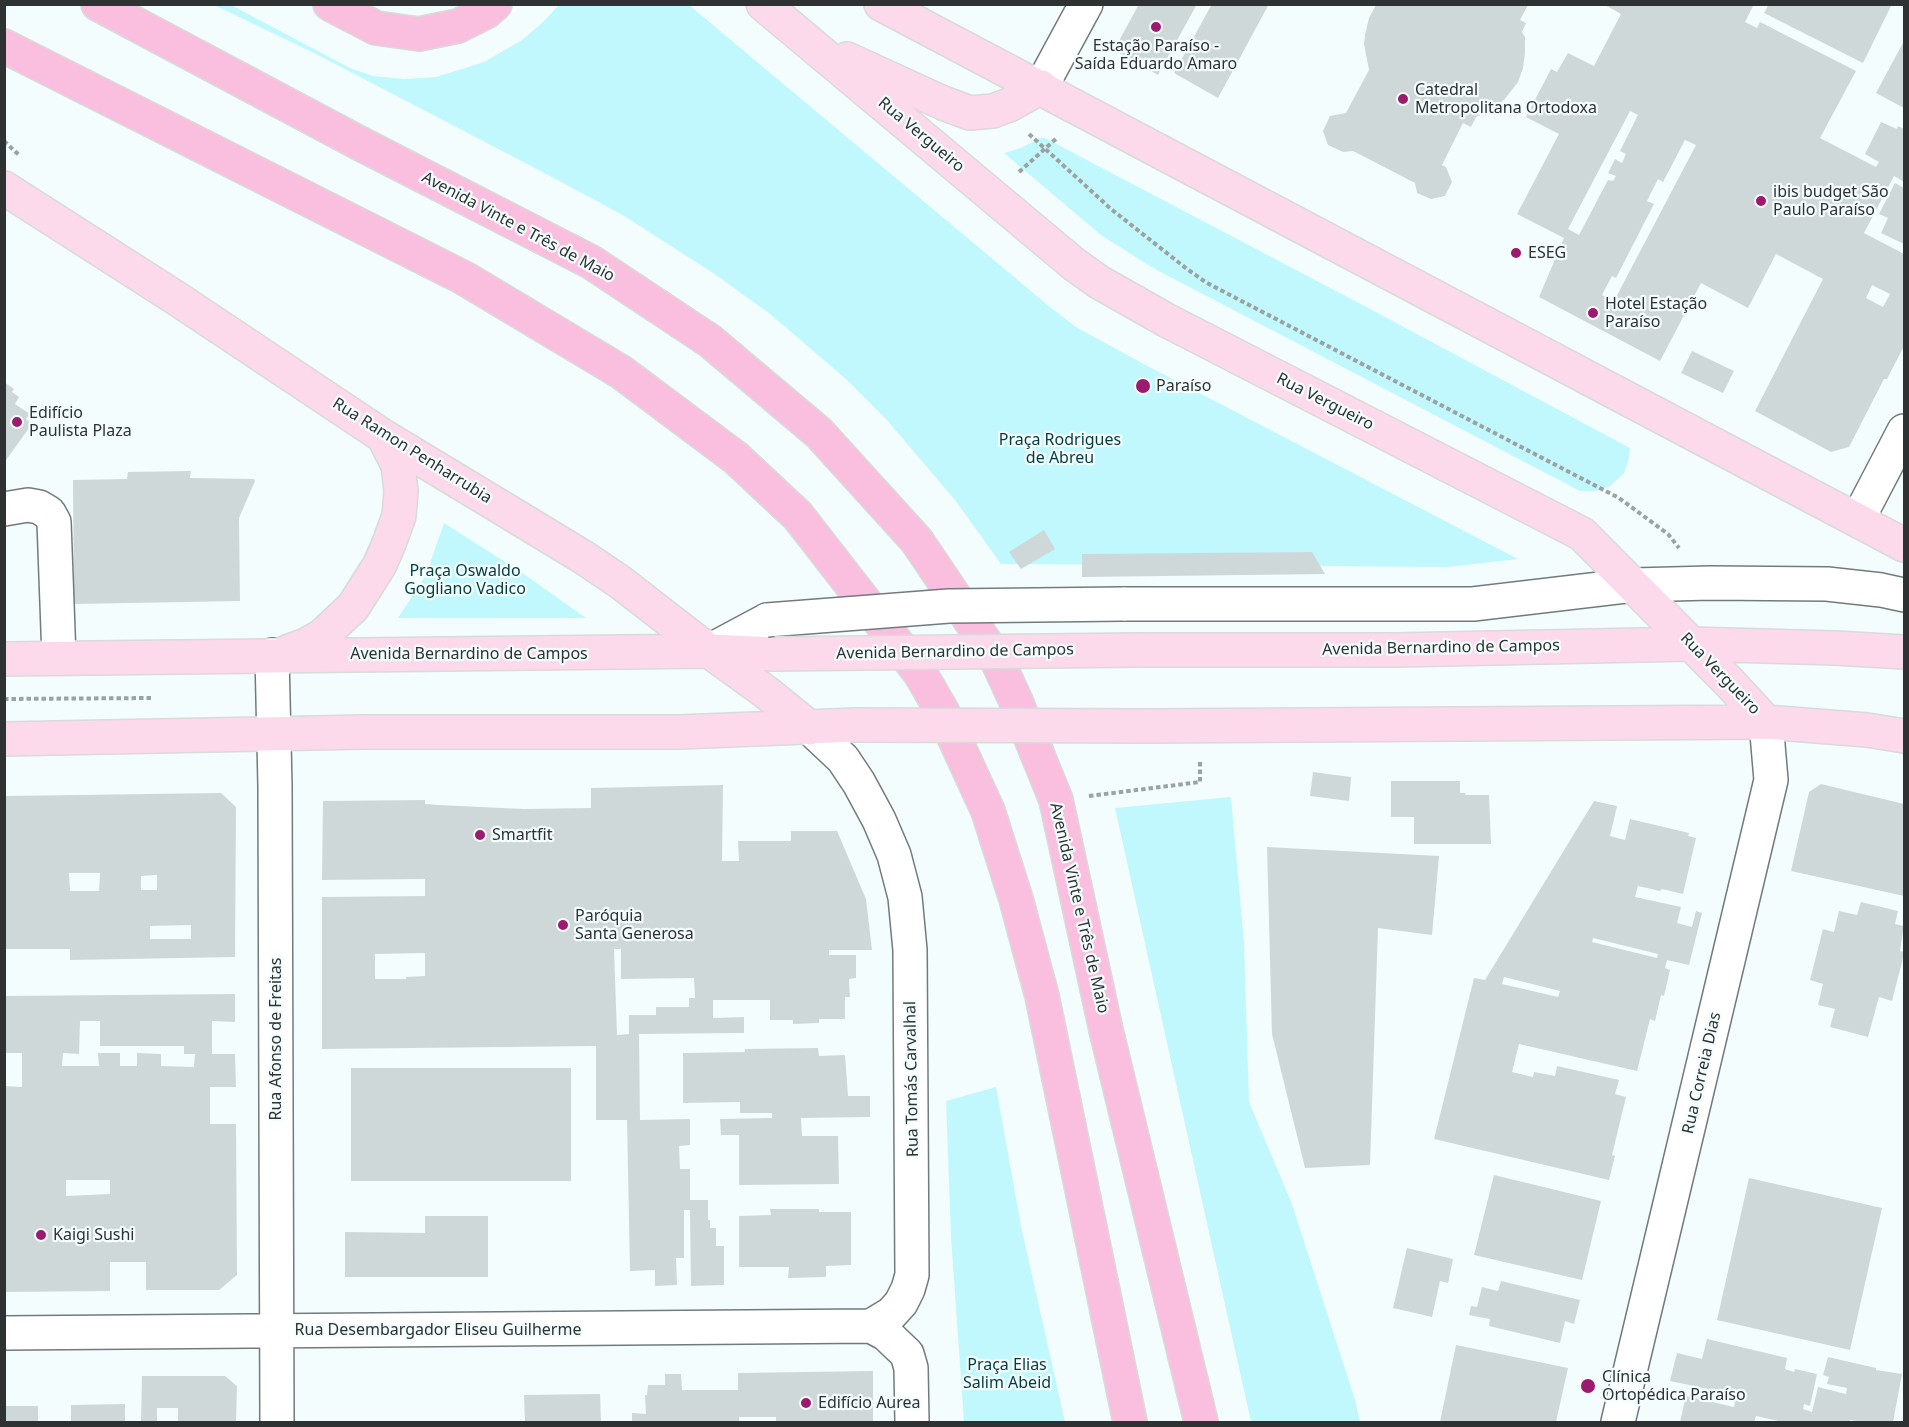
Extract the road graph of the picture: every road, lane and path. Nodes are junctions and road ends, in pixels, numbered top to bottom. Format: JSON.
{"nodes":[{"id":1,"x":98,"y":4,"type":"edge"},
{"id":2,"x":330,"y":4,"type":"edge"},
{"id":3,"x":495,"y":4,"type":"edge"},
{"id":4,"x":763,"y":4,"type":"edge"},
{"id":5,"x":881,"y":4,"type":"edge"},
{"id":6,"x":1086,"y":4,"type":"edge"},
{"id":7,"x":809,"y":41,"type":"junction"},
{"id":8,"x":4,"y":46,"type":"edge"},
{"id":9,"x":1041,"y":87,"type":"junction"},
{"id":10,"x":1024,"y":129,"type":"dead end"},
{"id":11,"x":1060,"y":134,"type":"dead end"},
{"id":12,"x":1044,"y":148,"type":"junction"},
{"id":13,"x":1012,"y":178,"type":"dead end"},
{"id":14,"x":4,"y":188,"type":"edge"},
{"id":15,"x":1905,"y":430,"type":"edge"},
{"id":16,"x":383,"y":436,"type":"junction"},
{"id":17,"x":4,"y":509,"type":"edge"},
{"id":18,"x":1858,"y":519,"type":"junction"},
{"id":19,"x":1905,"y":544,"type":"edge"},
{"id":20,"x":1680,"y":549,"type":"dead end"},
{"id":21,"x":1634,"y":585,"type":"junction"},
{"id":22,"x":1905,"y":595,"type":"edge"},
{"id":23,"x":1691,"y":644,"type":"junction"},
{"id":24,"x":709,"y":651,"type":"junction"},
{"id":25,"x":1905,"y":652,"type":"edge"},
{"id":26,"x":272,"y":655,"type":"junction"},
{"id":27,"x":58,"y":658,"type":"junction"},
{"id":28,"x":4,"y":659,"type":"edge"},
{"id":29,"x":1766,"y":722,"type":"junction"},
{"id":30,"x":1198,"y":727,"type":"junction"},
{"id":31,"x":810,"y":728,"type":"junction"},
{"id":32,"x":275,"y":734,"type":"junction"},
{"id":33,"x":1905,"y":736,"type":"edge"},
{"id":34,"x":4,"y":739,"type":"edge"},
{"id":35,"x":1056,"y":800,"type":"junction"},
{"id":36,"x":871,"y":1326,"type":"junction"},
{"id":37,"x":276,"y":1331,"type":"junction"},
{"id":38,"x":4,"y":1333,"type":"edge"},
{"id":39,"x":277,"y":1422,"type":"edge"},
{"id":40,"x":912,"y":1422,"type":"edge"},
{"id":41,"x":1130,"y":1422,"type":"edge"},
{"id":42,"x":1201,"y":1422,"type":"edge"},
{"id":43,"x":1618,"y":1422,"type":"edge"}],
"edges":[{"from":1,"to":35,"type":"highway","name":"Avenida Vinte e Três de Maio"},
{"from":2,"to":3,"type":"highway"},
{"from":4,"to":7,"type":"main road","name":"Rua Vergueiro"},
{"from":5,"to":9,"type":"main road"},
{"from":6,"to":9,"type":"street"},
{"from":7,"to":9,"type":"main road"},
{"from":7,"to":21,"type":"main road","name":"Rua Vergueiro"},
{"from":8,"to":41,"type":"highway"},
{"from":9,"to":18,"type":"main road"},
{"from":10,"to":12,"type":"path"},
{"from":11,"to":12,"type":"path"},
{"from":12,"to":13,"type":"path"},
{"from":12,"to":20,"type":"path"},
{"from":14,"to":16,"type":"main road","name":"Rua Ramon Penharrubia"},
{"from":15,"to":18,"type":"street"},
{"from":16,"to":24,"type":"main road","name":"Rua Ramon Penharrubia"},
{"from":16,"to":26,"type":"main road"},
{"from":17,"to":27,"type":"street"},
{"from":18,"to":19,"type":"main road"},
{"from":21,"to":22,"type":"street"},
{"from":21,"to":23,"type":"main road","name":"Rua Vergueiro"},
{"from":21,"to":24,"type":"street","bridge":true},
{"from":23,"to":24,"type":"main road","name":"Avenida Bernardino de Campos","bridge":true},
{"from":23,"to":25,"type":"main road","name":"Avenida Bernardino de Campos"},
{"from":23,"to":29,"type":"main road","name":"Rua Vergueiro"},
{"from":24,"to":26,"type":"main road","name":"Avenida Bernardino de Campos"},
{"from":24,"to":31,"type":"main road","name":"Rua Ramon Penharrubia"},
{"from":26,"to":27,"type":"main road","name":"Avenida Bernardino de Campos"},
{"from":26,"to":32,"type":"street","name":"Rua Afonso de Freitas"},
{"from":27,"to":28,"type":"main road","name":"Avenida Bernardino de Campos"},
{"from":29,"to":30,"type":"main road"},
{"from":29,"to":33,"type":"main road","name":"Rua Vergueiro"},
{"from":29,"to":43,"type":"street","name":"Rua Correia Dias"},
{"from":30,"to":31,"type":"main road","bridge":true},
{"from":30,"to":35,"type":"path"},
{"from":31,"to":32,"type":"main road"},
{"from":31,"to":36,"type":"street","name":"Rua Tomás Carvalhal"},
{"from":32,"to":34,"type":"main road"},
{"from":32,"to":37,"type":"street","name":"Rua Afonso de Freitas"},
{"from":35,"to":42,"type":"highway","name":"Avenida Vinte e Três de Maio"},
{"from":36,"to":37,"type":"street","name":"Rua Desembargador Eliseu Guilherme"},
{"from":36,"to":40,"type":"street"},
{"from":37,"to":38,"type":"street","name":"Rua Desembargador Eliseu Guilherme"},
{"from":37,"to":39,"type":"street","name":"Rua Afonso de Freitas"}]}
